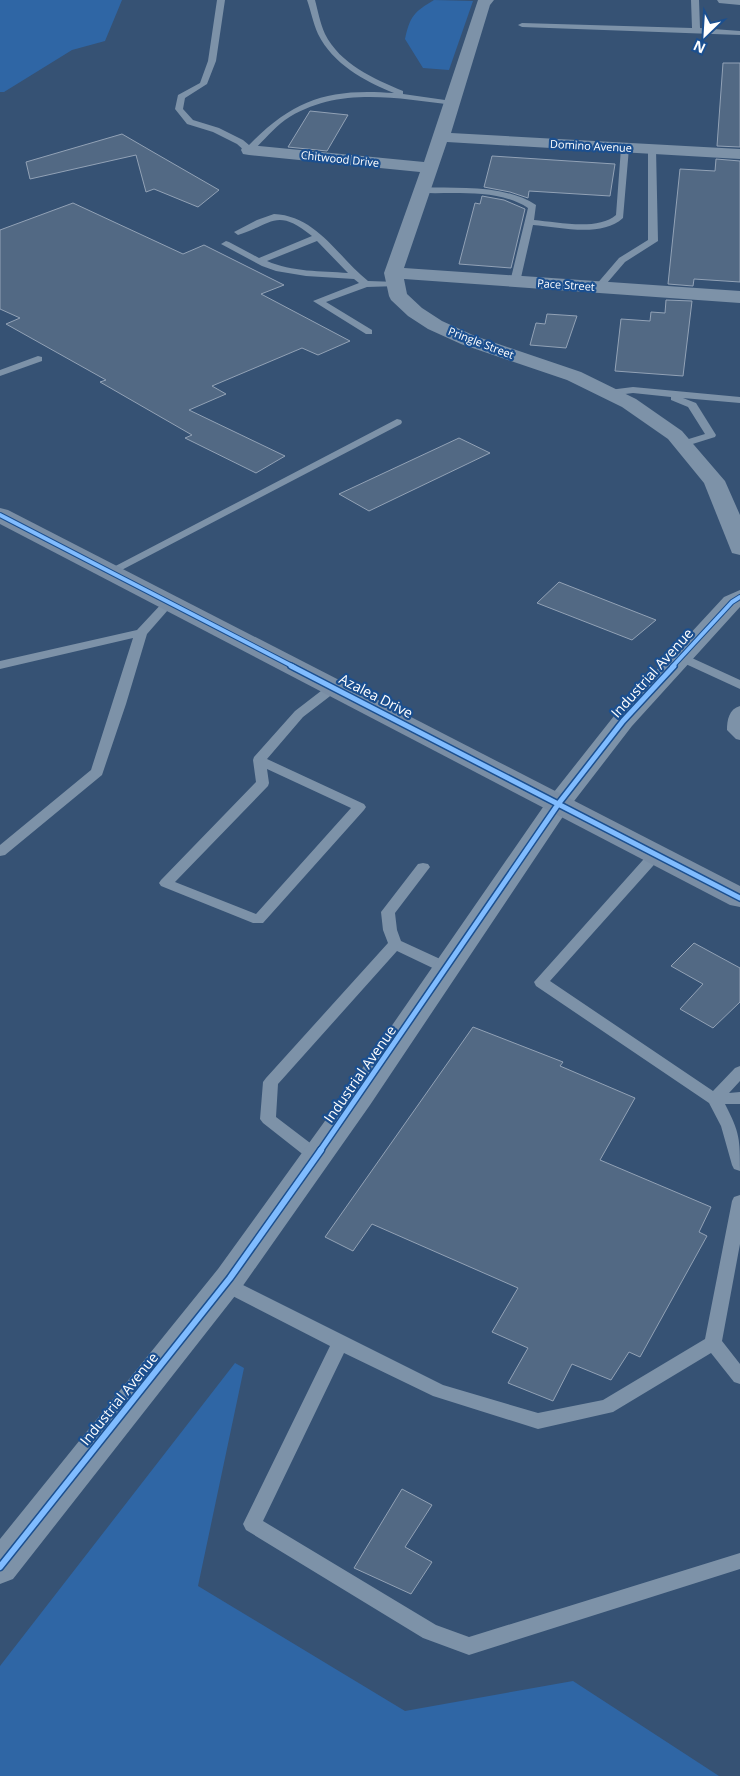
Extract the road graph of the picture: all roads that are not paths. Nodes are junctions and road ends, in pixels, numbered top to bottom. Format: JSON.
{"nodes":[{"id":1,"x":221,"y":0,"type":"edge"},
{"id":2,"x":311,"y":0,"type":"edge"},
{"id":3,"x":487,"y":0,"type":"edge"},
{"id":4,"x":695,"y":0,"type":"edge"},
{"id":5,"x":724,"y":0,"type":"edge"},
{"id":6,"x":740,"y":1,"type":"edge"},
{"id":7,"x":522,"y":25,"type":"dead end"},
{"id":8,"x":696,"y":30,"type":"junction"},
{"id":9,"x":740,"y":33,"type":"edge"},
{"id":10,"x":410,"y":97,"type":"junction"},
{"id":11,"x":452,"y":103,"type":"junction"},
{"id":12,"x":441,"y":137,"type":"junction"},
{"id":13,"x":625,"y":148,"type":"junction"},
{"id":14,"x":652,"y":149,"type":"junction"},
{"id":15,"x":249,"y":150,"type":"junction"},
{"id":16,"x":740,"y":154,"type":"edge"},
{"id":17,"x":431,"y":168,"type":"junction"},
{"id":18,"x":423,"y":190,"type":"junction"},
{"id":19,"x":529,"y":222,"type":"junction"},
{"id":20,"x":238,"y":232,"type":"dead end"},
{"id":21,"x":318,"y":237,"type":"junction"},
{"id":22,"x":226,"y":244,"type":"dead end"},
{"id":23,"x":259,"y":261,"type":"junction"},
{"id":24,"x":356,"y":276,"type":"junction"},
{"id":25,"x":394,"y":279,"type":"junction"},
{"id":26,"x":515,"y":282,"type":"junction"},
{"id":27,"x":366,"y":284,"type":"junction"},
{"id":28,"x":598,"y":288,"type":"junction"},
{"id":29,"x":740,"y":298,"type":"edge"},
{"id":30,"x":369,"y":332,"type":"dead end"},
{"id":31,"x":38,"y":359,"type":"dead end"},
{"id":32,"x":0,"y":373,"type":"edge"},
{"id":33,"x":660,"y":392,"type":"junction"},
{"id":34,"x":609,"y":393,"type":"junction"},
{"id":35,"x":740,"y":400,"type":"edge"},
{"id":36,"x":398,"y":422,"type":"dead end"},
{"id":37,"x":683,"y":444,"type":"junction"},
{"id":38,"x":0,"y":515,"type":"edge"},
{"id":39,"x":740,"y":548,"type":"edge"},
{"id":40,"x":110,"y":572,"type":"junction"},
{"id":41,"x":740,"y":597,"type":"edge"},
{"id":42,"x":169,"y":602,"type":"junction"},
{"id":43,"x":141,"y":633,"type":"junction"},
{"id":44,"x":681,"y":657,"type":"junction"},
{"id":45,"x":0,"y":665,"type":"edge"},
{"id":46,"x":740,"y":685,"type":"edge"},
{"id":47,"x":334,"y":687,"type":"junction"},
{"id":48,"x":740,"y":710,"type":"edge"},
{"id":49,"x":740,"y":736,"type":"edge"},
{"id":50,"x":259,"y":760,"type":"junction"},
{"id":51,"x":559,"y":803,"type":"junction"},
{"id":52,"x":0,"y":852,"type":"edge"},
{"id":53,"x":656,"y":854,"type":"junction"},
{"id":54,"x":423,"y":868,"type":"dead end"},
{"id":55,"x":740,"y":898,"type":"edge"},
{"id":56,"x":395,"y":944,"type":"junction"},
{"id":57,"x":446,"y":968,"type":"junction"},
{"id":58,"x":740,"y":1072,"type":"edge"},
{"id":59,"x":740,"y":1098,"type":"edge"},
{"id":60,"x":714,"y":1099,"type":"junction"},
{"id":61,"x":316,"y":1156,"type":"junction"},
{"id":62,"x":740,"y":1165,"type":"edge"},
{"id":63,"x":740,"y":1201,"type":"edge"},
{"id":64,"x":225,"y":1284,"type":"junction"},
{"id":65,"x":340,"y":1343,"type":"junction"},
{"id":66,"x":713,"y":1343,"type":"junction"},
{"id":67,"x":740,"y":1378,"type":"edge"},
{"id":68,"x":740,"y":1561,"type":"edge"},
{"id":69,"x":0,"y":1567,"type":"edge"}],
"edges":[{"from":1,"to":15,"type":"lane"},
{"from":2,"to":10,"type":"lane"},
{"from":3,"to":11,"type":"street"},
{"from":4,"to":8,"type":"lane"},
{"from":5,"to":6,"type":"street"},
{"from":7,"to":8,"type":"lane"},
{"from":8,"to":9,"type":"lane"},
{"from":10,"to":11,"type":"lane"},
{"from":10,"to":15,"type":"lane"},
{"from":11,"to":12,"type":"street"},
{"from":12,"to":13,"type":"street","name":"Domino Avenue"},
{"from":12,"to":17,"type":"street"},
{"from":13,"to":14,"type":"street","name":"Domino Avenue"},
{"from":13,"to":19,"type":"lane"},
{"from":14,"to":16,"type":"street","name":"Domino Avenue"},
{"from":14,"to":28,"type":"lane"},
{"from":15,"to":17,"type":"street","name":"Chitwood Drive"},
{"from":17,"to":18,"type":"street"},
{"from":18,"to":19,"type":"lane"},
{"from":18,"to":25,"type":"street"},
{"from":19,"to":26,"type":"lane"},
{"from":20,"to":21,"type":"lane"},
{"from":21,"to":23,"type":"lane"},
{"from":21,"to":24,"type":"lane"},
{"from":22,"to":23,"type":"lane"},
{"from":23,"to":24,"type":"lane"},
{"from":24,"to":27,"type":"lane"},
{"from":25,"to":26,"type":"street","name":"Pace Street"},
{"from":25,"to":27,"type":"lane"},
{"from":25,"to":34,"type":"street","name":"Pringle Street"},
{"from":26,"to":28,"type":"street","name":"Pace Street"},
{"from":27,"to":30,"type":"lane"},
{"from":28,"to":29,"type":"street","name":"Pace Street"},
{"from":31,"to":32,"type":"lane"},
{"from":33,"to":34,"type":"lane"},
{"from":33,"to":35,"type":"lane"},
{"from":33,"to":37,"type":"lane"},
{"from":34,"to":37,"type":"street","name":"Pringle Street"},
{"from":36,"to":40,"type":"lane"},
{"from":37,"to":39,"type":"street","name":"Pringle Street"},
{"from":38,"to":40,"type":"street","name":"Azalea Drive"},
{"from":40,"to":42,"type":"street","name":"Azalea Drive"},
{"from":41,"to":44,"type":"street","name":"Industrial Avenue"},
{"from":42,"to":43,"type":"lane"},
{"from":42,"to":47,"type":"street","name":"Azalea Drive"},
{"from":43,"to":45,"type":"lane"},
{"from":43,"to":52,"type":"lane"},
{"from":44,"to":46,"type":"lane"},
{"from":44,"to":51,"type":"street","name":"Industrial Avenue"},
{"from":47,"to":50,"type":"lane"},
{"from":47,"to":51,"type":"street","name":"Azalea Drive"},
{"from":48,"to":49,"type":"lane"},
{"from":50,"to":50,"type":"lane"},
{"from":51,"to":53,"type":"street","name":"Azalea Drive"},
{"from":51,"to":57,"type":"street","name":"Industrial Avenue"},
{"from":53,"to":55,"type":"street","name":"Azalea Drive"},
{"from":53,"to":60,"type":"lane"},
{"from":54,"to":56,"type":"lane"},
{"from":56,"to":57,"type":"lane"},
{"from":56,"to":61,"type":"lane"},
{"from":57,"to":61,"type":"street","name":"Industrial Avenue"},
{"from":58,"to":60,"type":"lane"},
{"from":59,"to":60,"type":"lane"},
{"from":60,"to":62,"type":"lane"},
{"from":61,"to":64,"type":"street","name":"Industrial Avenue"},
{"from":63,"to":66,"type":"lane"},
{"from":64,"to":65,"type":"lane"},
{"from":64,"to":69,"type":"street","name":"Industrial Avenue"},
{"from":65,"to":66,"type":"lane"},
{"from":65,"to":68,"type":"lane"},
{"from":66,"to":67,"type":"lane"}]}
